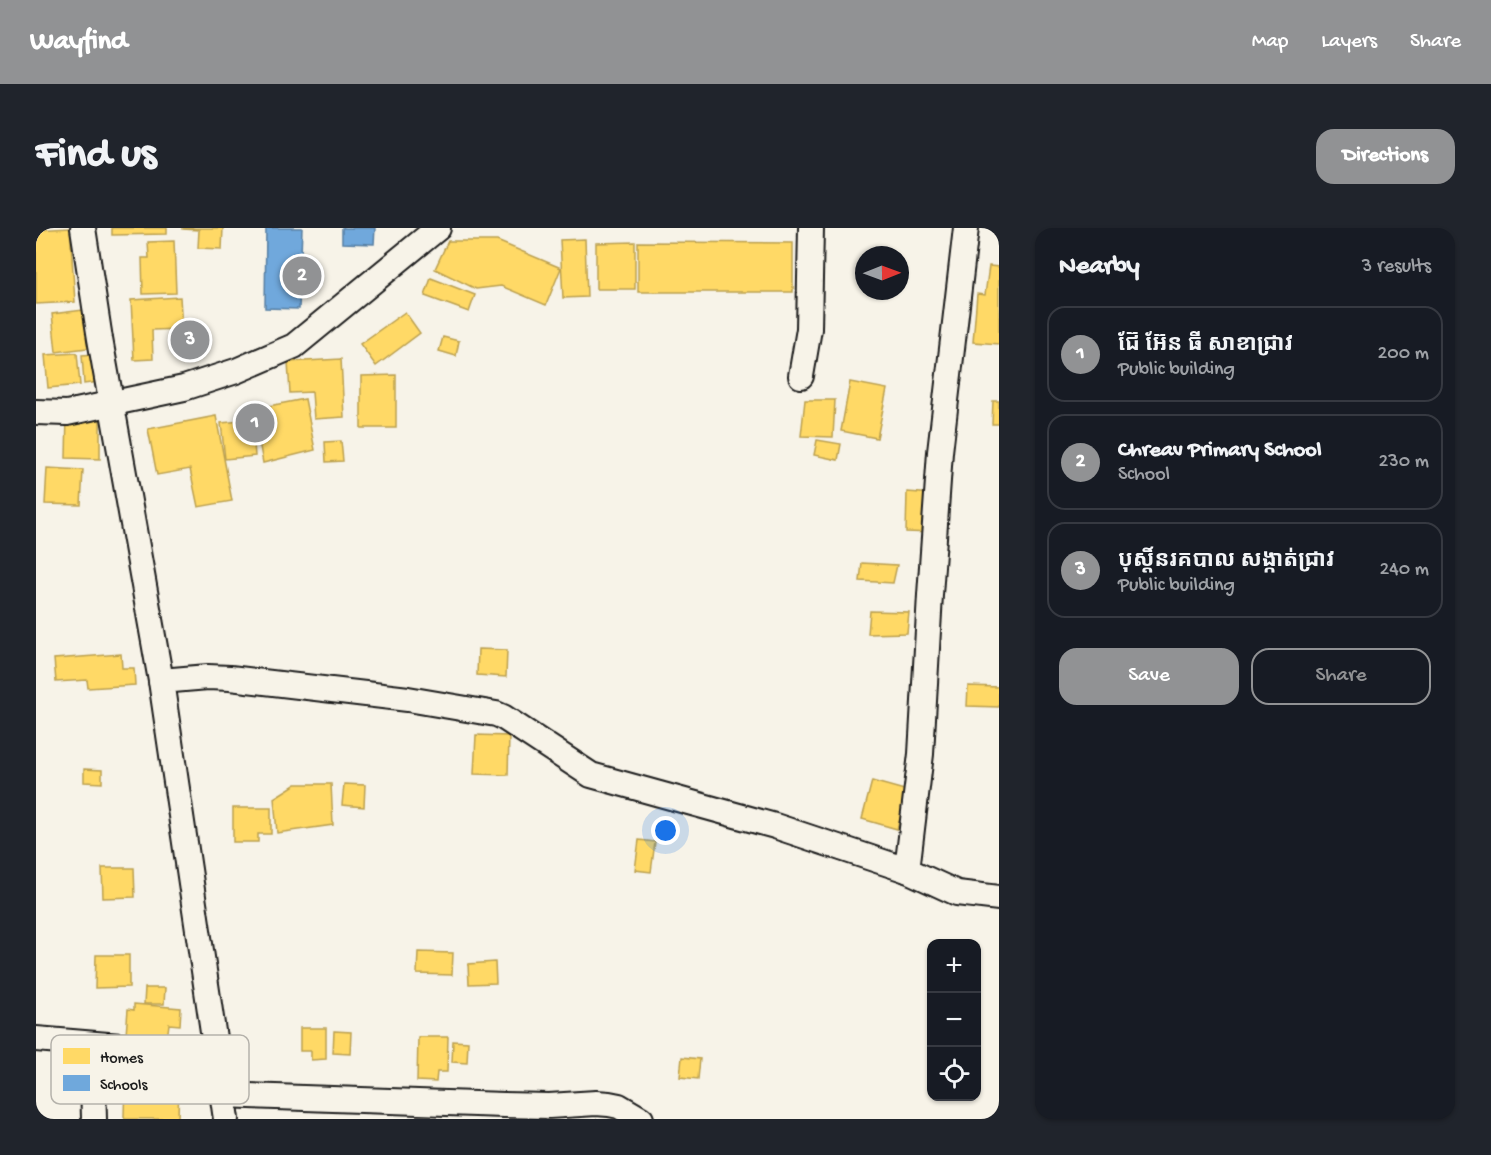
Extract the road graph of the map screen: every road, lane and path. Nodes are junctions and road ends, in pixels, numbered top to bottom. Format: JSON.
{"nodes":[{"id":1,"x":83,"y":228,"type":"edge"},
{"id":2,"x":438,"y":228,"type":"edge"},
{"id":3,"x":811,"y":228,"type":"edge"},
{"id":4,"x":966,"y":228,"type":"edge"},
{"id":5,"x":801,"y":376,"type":"dead end"},
{"id":6,"x":111,"y":405,"type":"junction"},
{"id":7,"x":36,"y":412,"type":"edge"},
{"id":8,"x":161,"y":681,"type":"junction"},
{"id":9,"x":907,"y":870,"type":"junction"},
{"id":10,"x":999,"y":898,"type":"edge"},
{"id":11,"x":213,"y":1035,"type":"edge"},
{"id":12,"x":36,"y":1040,"type":"edge"},
{"id":13,"x":51,"y":1041,"type":"edge"},
{"id":14,"x":249,"y":1096,"type":"edge"},
{"id":15,"x":94,"y":1104,"type":"edge"},
{"id":16,"x":224,"y":1104,"type":"edge"},
{"id":17,"x":94,"y":1119,"type":"edge"},
{"id":18,"x":226,"y":1119,"type":"edge"},
{"id":19,"x":641,"y":1119,"type":"edge"}],
"edges":[{"from":1,"to":6,"type":"street"},
{"from":2,"to":6,"type":"street"},
{"from":3,"to":5,"type":"street"},
{"from":4,"to":9,"type":"street"},
{"from":6,"to":7,"type":"street"},
{"from":6,"to":8,"type":"street"},
{"from":8,"to":9,"type":"street"},
{"from":8,"to":11,"type":"street"},
{"from":9,"to":10,"type":"street"},
{"from":12,"to":13,"type":"street"},
{"from":14,"to":19,"type":"street"},
{"from":15,"to":17,"type":"street"},
{"from":16,"to":18,"type":"street"}]}
